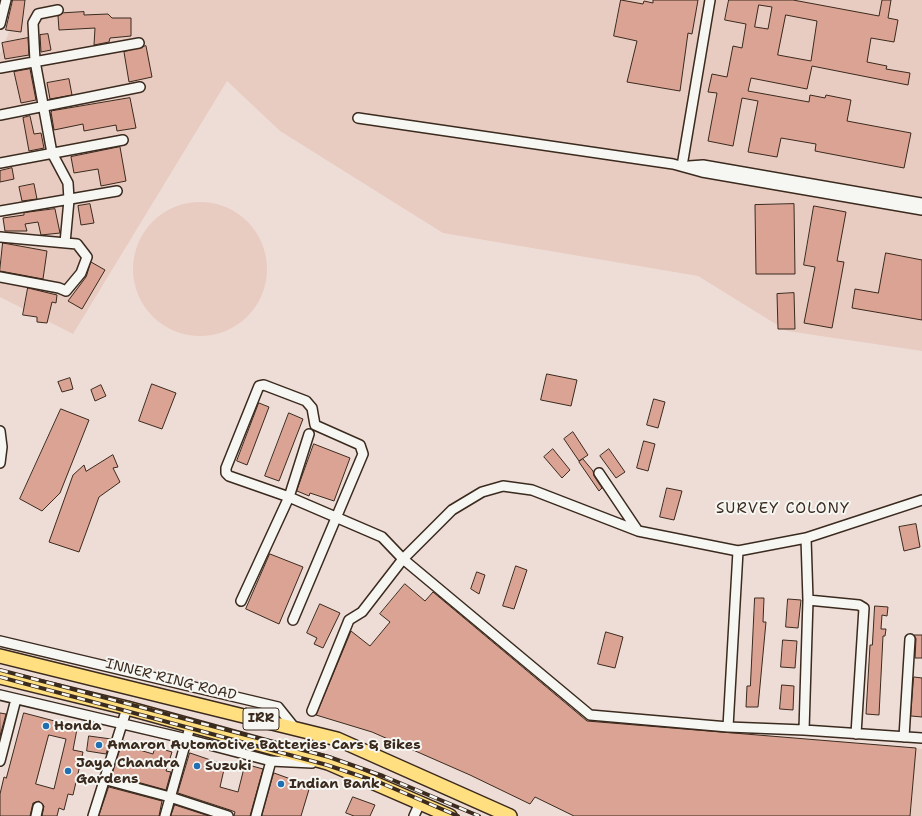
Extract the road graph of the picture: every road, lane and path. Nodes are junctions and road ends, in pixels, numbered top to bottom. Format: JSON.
{"nodes":[{"id":1,"x":6,"y":0,"type":"edge"},
{"id":2,"x":710,"y":0,"type":"edge"},
{"id":3,"x":58,"y":10,"type":"dead end"},
{"id":4,"x":0,"y":24,"type":"edge"},
{"id":5,"x":139,"y":43,"type":"dead end"},
{"id":6,"x":35,"y":61,"type":"junction"},
{"id":7,"x":0,"y":68,"type":"edge"},
{"id":8,"x":140,"y":87,"type":"dead end"},
{"id":9,"x":43,"y":107,"type":"junction"},
{"id":10,"x":0,"y":115,"type":"edge"},
{"id":11,"x":358,"y":118,"type":"dead end"},
{"id":12,"x":123,"y":140,"type":"dead end"},
{"id":13,"x":52,"y":153,"type":"junction"},
{"id":14,"x":0,"y":163,"type":"edge"},
{"id":15,"x":682,"y":166,"type":"junction"},
{"id":16,"x":117,"y":191,"type":"dead end"},
{"id":17,"x":69,"y":200,"type":"junction"},
{"id":18,"x":922,"y":203,"type":"edge"},
{"id":19,"x":922,"y":210,"type":"edge"},
{"id":20,"x":0,"y":211,"type":"edge"},
{"id":21,"x":0,"y":237,"type":"edge"},
{"id":22,"x":65,"y":243,"type":"junction"},
{"id":23,"x":0,"y":277,"type":"edge"},
{"id":24,"x":0,"y":431,"type":"edge"},
{"id":25,"x":309,"y":434,"type":"dead end"},
{"id":26,"x":0,"y":463,"type":"edge"},
{"id":27,"x":599,"y":473,"type":"dead end"},
{"id":28,"x":289,"y":497,"type":"junction"},
{"id":29,"x":922,"y":500,"type":"edge"},
{"id":30,"x":337,"y":517,"type":"junction"},
{"id":31,"x":638,"y":531,"type":"junction"},
{"id":32,"x":806,"y":538,"type":"junction"},
{"id":33,"x":738,"y":551,"type":"junction"},
{"id":34,"x":403,"y":559,"type":"junction"},
{"id":35,"x":808,"y":600,"type":"junction"},
{"id":36,"x":241,"y":602,"type":"dead end"},
{"id":37,"x":293,"y":620,"type":"dead end"},
{"id":38,"x":910,"y":639,"type":"dead end"},
{"id":39,"x":0,"y":641,"type":"edge"},
{"id":40,"x":0,"y":656,"type":"edge"},
{"id":41,"x":0,"y":678,"type":"edge"},
{"id":42,"x":0,"y":695,"type":"edge"},
{"id":43,"x":16,"y":699,"type":"junction"},
{"id":44,"x":127,"y":708,"type":"junction"},
{"id":45,"x":312,"y":711,"type":"dead end"},
{"id":46,"x":121,"y":724,"type":"junction"},
{"id":47,"x":294,"y":727,"type":"junction"},
{"id":48,"x":728,"y":728,"type":"junction"},
{"id":49,"x":804,"y":730,"type":"junction"},
{"id":50,"x":189,"y":733,"type":"junction"},
{"id":51,"x":856,"y":734,"type":"junction"},
{"id":52,"x":904,"y":737,"type":"junction"},
{"id":53,"x":922,"y":738,"type":"edge"},
{"id":54,"x":0,"y":761,"type":"edge"},
{"id":55,"x":271,"y":761,"type":"junction"},
{"id":56,"x":328,"y":763,"type":"junction"},
{"id":57,"x":103,"y":779,"type":"junction"},
{"id":58,"x":170,"y":797,"type":"junction"},
{"id":59,"x":420,"y":803,"type":"junction"},
{"id":60,"x":93,"y":816,"type":"edge"},
{"id":61,"x":165,"y":816,"type":"edge"},
{"id":62,"x":228,"y":816,"type":"edge"},
{"id":63,"x":256,"y":816,"type":"edge"},
{"id":64,"x":414,"y":816,"type":"edge"},
{"id":65,"x":450,"y":816,"type":"edge"},
{"id":66,"x":510,"y":816,"type":"edge"}],
"edges":[{"from":1,"to":4,"type":"street"},
{"from":2,"to":15,"type":"street"},
{"from":3,"to":6,"type":"street"},
{"from":5,"to":6,"type":"street"},
{"from":6,"to":7,"type":"street"},
{"from":6,"to":9,"type":"street"},
{"from":8,"to":9,"type":"street"},
{"from":9,"to":10,"type":"street"},
{"from":9,"to":13,"type":"street"},
{"from":11,"to":15,"type":"street"},
{"from":12,"to":13,"type":"street"},
{"from":13,"to":14,"type":"street"},
{"from":13,"to":17,"type":"street"},
{"from":15,"to":18,"type":"street"},
{"from":15,"to":19,"type":"street"},
{"from":16,"to":17,"type":"street"},
{"from":17,"to":20,"type":"street"},
{"from":17,"to":22,"type":"street"},
{"from":21,"to":22,"type":"street"},
{"from":22,"to":23,"type":"street"},
{"from":24,"to":26,"type":"street"},
{"from":25,"to":28,"type":"street"},
{"from":27,"to":31,"type":"street"},
{"from":28,"to":30,"type":"street"},
{"from":28,"to":30,"type":"street"},
{"from":28,"to":36,"type":"street"},
{"from":29,"to":32,"type":"street"},
{"from":30,"to":34,"type":"street"},
{"from":30,"to":37,"type":"street"},
{"from":31,"to":33,"type":"street"},
{"from":31,"to":34,"type":"street"},
{"from":32,"to":33,"type":"street"},
{"from":32,"to":35,"type":"street"},
{"from":33,"to":48,"type":"street"},
{"from":34,"to":45,"type":"street"},
{"from":34,"to":48,"type":"street"},
{"from":35,"to":49,"type":"street"},
{"from":35,"to":51,"type":"street"},
{"from":38,"to":52,"type":"street"},
{"from":39,"to":47,"type":"street"},
{"from":40,"to":47,"type":"highway","name":"INNER RING ROAD","number":"IRR"},
{"from":41,"to":44,"type":"highway","number":"IRR"},
{"from":42,"to":43,"type":"street"},
{"from":43,"to":46,"type":"street"},
{"from":43,"to":54,"type":"street"},
{"from":44,"to":46,"type":"street"},
{"from":44,"to":50,"type":"highway","number":"IRR"},
{"from":46,"to":50,"type":"street"},
{"from":46,"to":57,"type":"street"},
{"from":47,"to":66,"type":"highway","name":"INNER RING ROAD","number":"IRR"},
{"from":48,"to":49,"type":"street"},
{"from":49,"to":51,"type":"street"},
{"from":50,"to":55,"type":"street"},
{"from":50,"to":56,"type":"highway","number":"IRR"},
{"from":50,"to":58,"type":"street"},
{"from":51,"to":52,"type":"street"},
{"from":52,"to":53,"type":"street"},
{"from":55,"to":56,"type":"street"},
{"from":55,"to":63,"type":"street"},
{"from":56,"to":59,"type":"highway","number":"IRR"},
{"from":57,"to":58,"type":"street"},
{"from":57,"to":60,"type":"street"},
{"from":58,"to":61,"type":"street"},
{"from":58,"to":62,"type":"street"},
{"from":59,"to":64,"type":"street"},
{"from":59,"to":65,"type":"highway","number":"IRR"}]}
